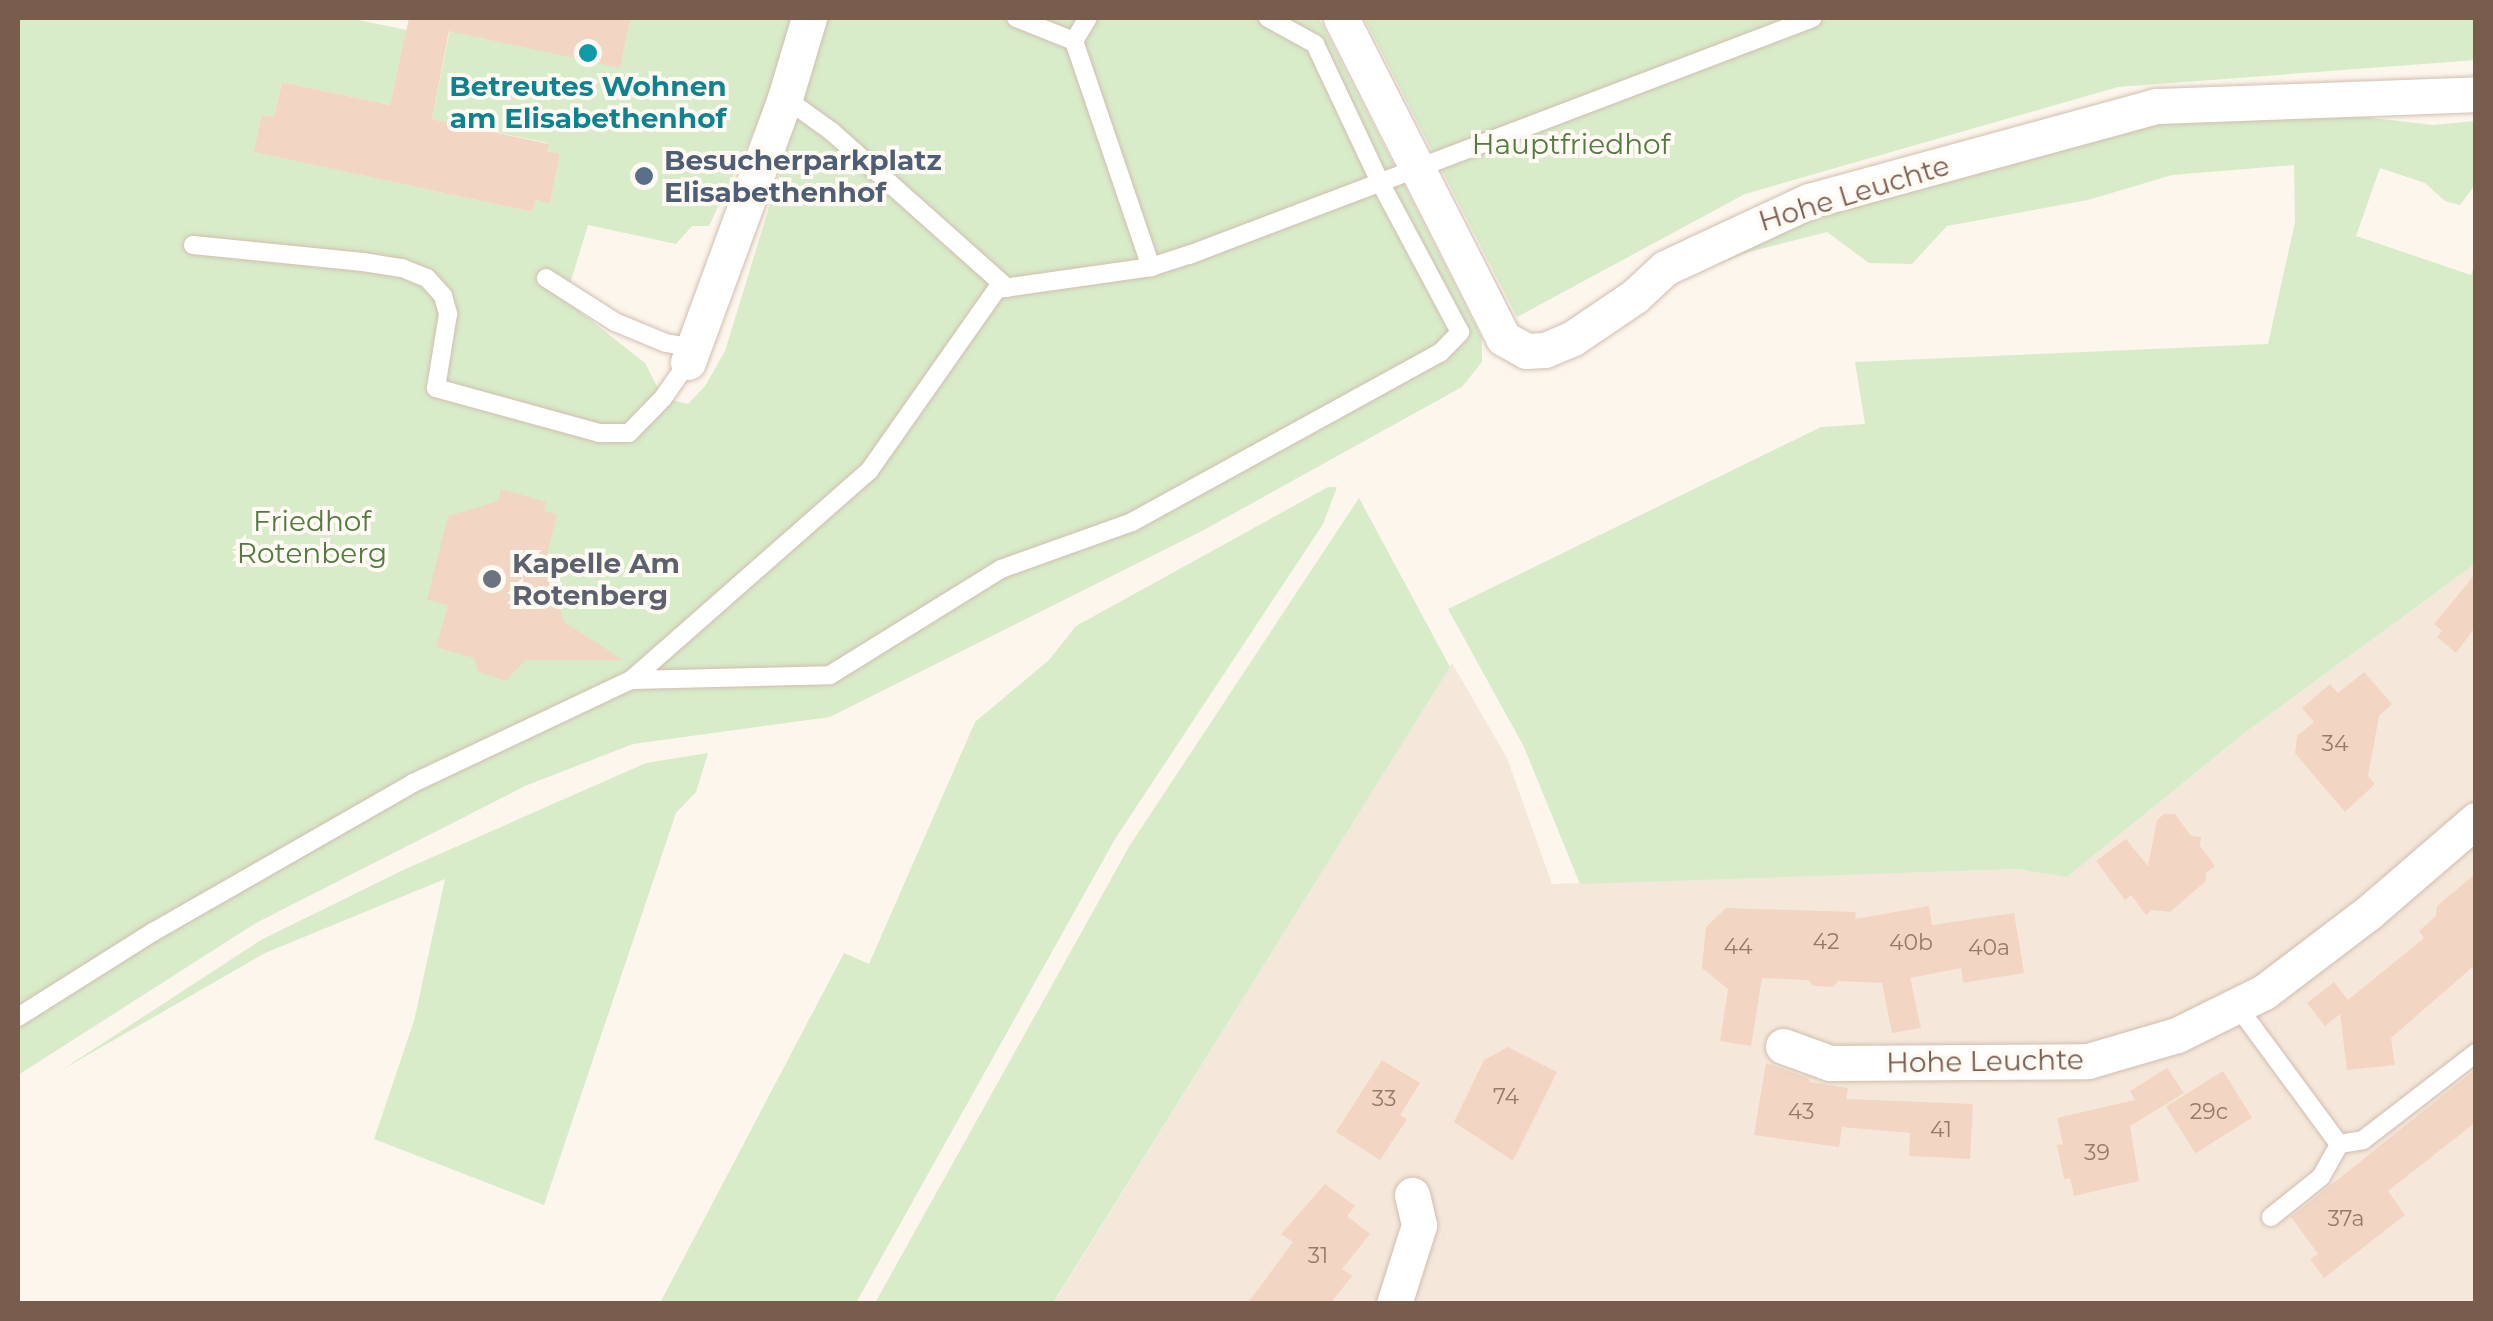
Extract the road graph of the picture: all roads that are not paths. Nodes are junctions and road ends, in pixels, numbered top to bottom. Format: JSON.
{"nodes":[{"id":1,"x":809,"y":18,"type":"edge"},
{"id":2,"x":1016,"y":18,"type":"edge"},
{"id":3,"x":1088,"y":18,"type":"edge"},
{"id":4,"x":1268,"y":18,"type":"edge"},
{"id":5,"x":1341,"y":18,"type":"edge"},
{"id":6,"x":1814,"y":18,"type":"edge"},
{"id":7,"x":1074,"y":41,"type":"junction"},
{"id":8,"x":2476,"y":94,"type":"edge"},
{"id":9,"x":785,"y":98,"type":"junction"},
{"id":10,"x":1419,"y":168,"type":"junction"},
{"id":11,"x":1379,"y":180,"type":"junction"},
{"id":12,"x":193,"y":245,"type":"dead end"},
{"id":13,"x":1151,"y":266,"type":"junction"},
{"id":14,"x":546,"y":278,"type":"dead end"},
{"id":15,"x":1007,"y":288,"type":"junction"},
{"id":16,"x":691,"y":355,"type":"junction"},
{"id":17,"x":631,"y":680,"type":"junction"},
{"id":18,"x":2476,"y":820,"type":"edge"},
{"id":19,"x":2238,"y":1007,"type":"junction"},
{"id":20,"x":18,"y":1018,"type":"edge"},
{"id":21,"x":1782,"y":1046,"type":"dead end"},
{"id":22,"x":2476,"y":1053,"type":"edge"},
{"id":23,"x":2339,"y":1144,"type":"junction"},
{"id":24,"x":1412,"y":1196,"type":"dead end"},
{"id":25,"x":2271,"y":1217,"type":"dead end"},
{"id":26,"x":1394,"y":1304,"type":"edge"}],
"edges":[{"from":1,"to":9,"type":"street"},
{"from":2,"to":7,"type":"lane"},
{"from":3,"to":7,"type":"lane"},
{"from":4,"to":11,"type":"lane"},
{"from":5,"to":10,"type":"street","name":"Hohe Leuchte"},
{"from":6,"to":10,"type":"lane"},
{"from":7,"to":13,"type":"lane"},
{"from":8,"to":10,"type":"street","name":"Hohe Leuchte"},
{"from":9,"to":15,"type":"lane"},
{"from":9,"to":16,"type":"street"},
{"from":10,"to":11,"type":"lane"},
{"from":11,"to":13,"type":"lane"},
{"from":11,"to":17,"type":"lane"},
{"from":12,"to":16,"type":"lane"},
{"from":13,"to":15,"type":"lane"},
{"from":14,"to":16,"type":"lane"},
{"from":15,"to":17,"type":"lane"},
{"from":17,"to":20,"type":"lane"},
{"from":18,"to":19,"type":"street","name":"Hohe Leuchte"},
{"from":19,"to":21,"type":"street","name":"Hohe Leuchte"},
{"from":19,"to":23,"type":"lane"},
{"from":22,"to":23,"type":"lane"},
{"from":23,"to":25,"type":"lane"},
{"from":24,"to":26,"type":"street"}]}
